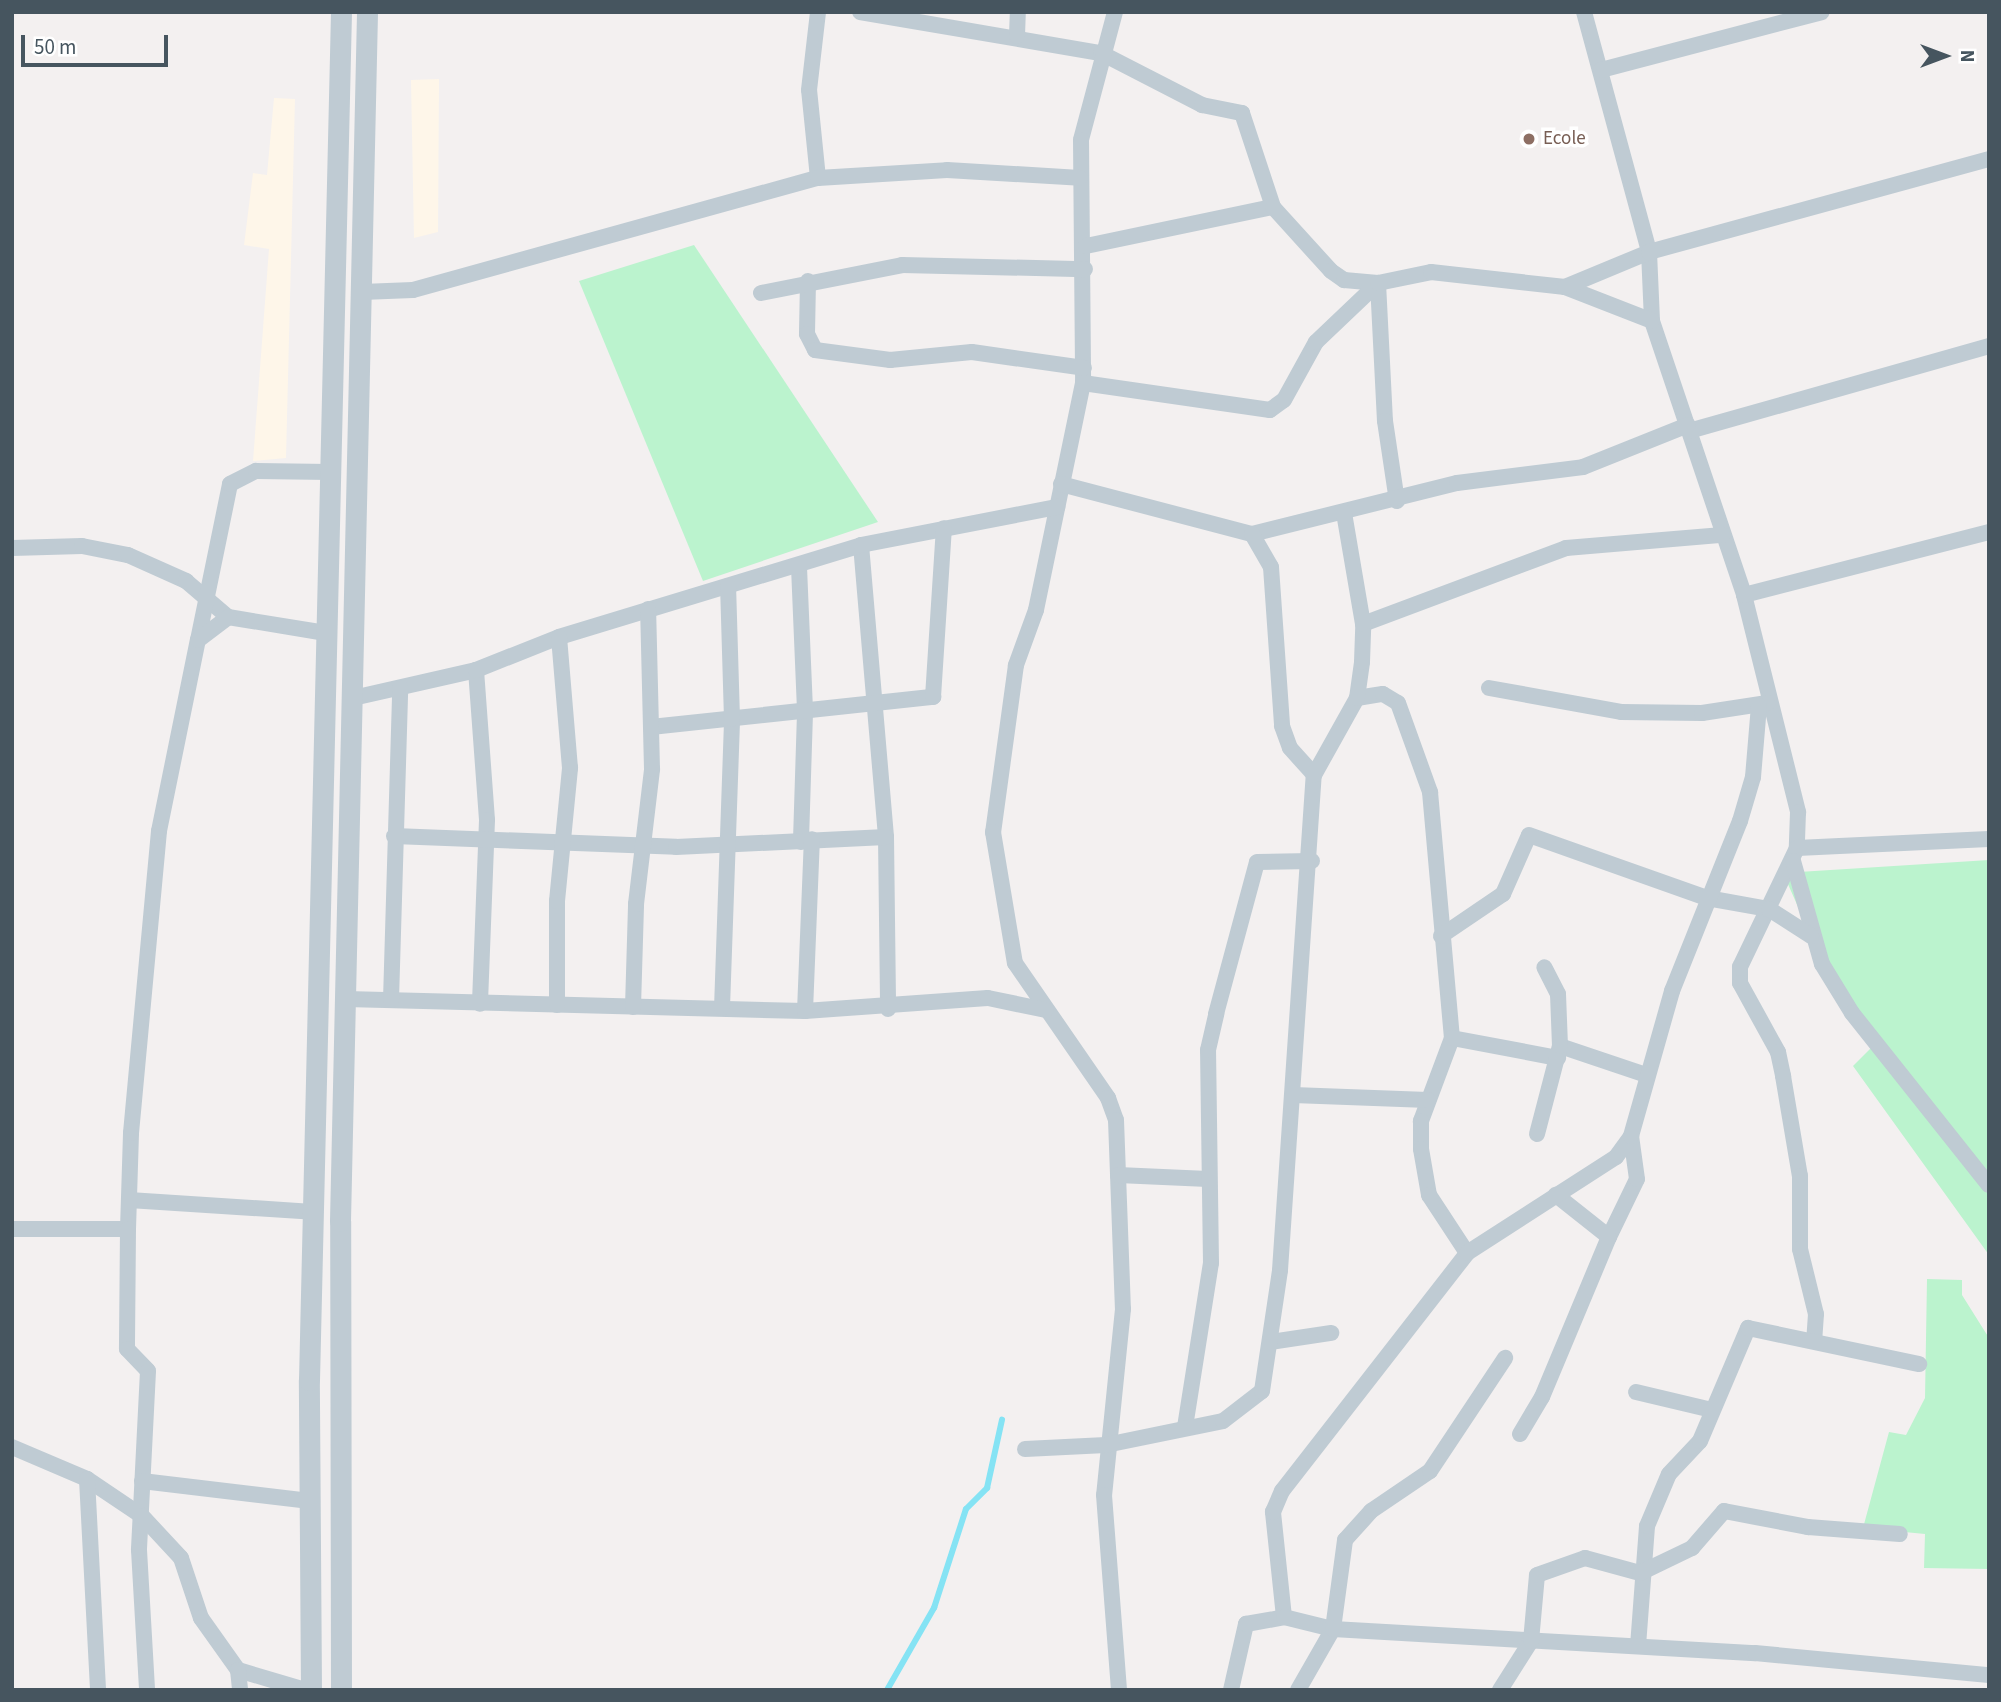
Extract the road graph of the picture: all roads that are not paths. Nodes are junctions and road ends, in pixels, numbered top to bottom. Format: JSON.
{"nodes":[{"id":1,"x":341,"y":12,"type":"edge"},
{"id":2,"x":367,"y":12,"type":"edge"},
{"id":3,"x":818,"y":12,"type":"edge"},
{"id":4,"x":860,"y":12,"type":"edge"},
{"id":5,"x":1018,"y":12,"type":"edge"},
{"id":6,"x":1115,"y":12,"type":"edge"},
{"id":7,"x":1584,"y":12,"type":"edge"},
{"id":8,"x":1822,"y":12,"type":"edge"},
{"id":9,"x":944,"y":20,"type":"edge"},
{"id":10,"x":1017,"y":36,"type":"junction"},
{"id":11,"x":1101,"y":53,"type":"junction"},
{"id":12,"x":1601,"y":70,"type":"junction"},
{"id":13,"x":1989,"y":159,"type":"edge"},
{"id":14,"x":818,"y":178,"type":"junction"},
{"id":15,"x":1080,"y":178,"type":"junction"},
{"id":16,"x":1273,"y":207,"type":"junction"},
{"id":17,"x":1086,"y":246,"type":"junction"},
{"id":18,"x":1649,"y":252,"type":"junction"},
{"id":19,"x":1085,"y":269,"type":"junction"},
{"id":20,"x":808,"y":281,"type":"junction"},
{"id":21,"x":1378,"y":283,"type":"junction"},
{"id":22,"x":1565,"y":287,"type":"junction"},
{"id":23,"x":362,"y":292,"type":"junction"},
{"id":24,"x":761,"y":293,"type":"dead end"},
{"id":25,"x":1652,"y":321,"type":"junction"},
{"id":26,"x":1989,"y":346,"type":"edge"},
{"id":27,"x":1084,"y":376,"type":"junction"},
{"id":28,"x":1688,"y":428,"type":"junction"},
{"id":29,"x":330,"y":471,"type":"junction"},
{"id":30,"x":1061,"y":484,"type":"junction"},
{"id":31,"x":1397,"y":501,"type":"junction"},
{"id":32,"x":1056,"y":507,"type":"junction"},
{"id":33,"x":1344,"y":513,"type":"junction"},
{"id":34,"x":944,"y":528,"type":"junction"},
{"id":35,"x":1989,"y":532,"type":"edge"},
{"id":36,"x":1252,"y":534,"type":"junction"},
{"id":37,"x":1722,"y":535,"type":"junction"},
{"id":38,"x":861,"y":545,"type":"junction"},
{"id":39,"x":12,"y":548,"type":"edge"},
{"id":40,"x":799,"y":567,"type":"junction"},
{"id":41,"x":727,"y":586,"type":"junction"},
{"id":42,"x":1744,"y":595,"type":"junction"},
{"id":43,"x":204,"y":598,"type":"junction"},
{"id":44,"x":648,"y":609,"type":"junction"},
{"id":45,"x":228,"y":617,"type":"junction"},
{"id":46,"x":1363,"y":624,"type":"junction"},
{"id":47,"x":326,"y":633,"type":"junction"},
{"id":48,"x":559,"y":637,"type":"junction"},
{"id":49,"x":198,"y":640,"type":"junction"},
{"id":50,"x":476,"y":670,"type":"junction"},
{"id":51,"x":400,"y":688,"type":"junction"},
{"id":52,"x":1489,"y":688,"type":"dead end"},
{"id":53,"x":353,"y":698,"type":"junction"},
{"id":54,"x":1357,"y":698,"type":"junction"},
{"id":55,"x":1766,"y":703,"type":"junction"},
{"id":56,"x":876,"y":704,"type":"junction"},
{"id":57,"x":805,"y":712,"type":"junction"},
{"id":58,"x":732,"y":719,"type":"junction"},
{"id":59,"x":651,"y":727,"type":"junction"},
{"id":60,"x":1314,"y":775,"type":"junction"},
{"id":61,"x":394,"y":836,"type":"junction"},
{"id":62,"x":886,"y":837,"type":"junction"},
{"id":63,"x":1989,"y":839,"type":"edge"},
{"id":64,"x":487,"y":840,"type":"junction"},
{"id":65,"x":807,"y":840,"type":"junction"},
{"id":66,"x":565,"y":843,"type":"junction"},
{"id":67,"x":728,"y":846,"type":"junction"},
{"id":68,"x":642,"y":847,"type":"junction"},
{"id":69,"x":1795,"y":855,"type":"junction"},
{"id":70,"x":1312,"y":861,"type":"junction"},
{"id":71,"x":1707,"y":898,"type":"junction"},
{"id":72,"x":1769,"y":909,"type":"junction"},
{"id":73,"x":1441,"y":936,"type":"junction"},
{"id":74,"x":1811,"y":936,"type":"junction"},
{"id":75,"x":1544,"y":967,"type":"dead end"},
{"id":76,"x":346,"y":999,"type":"junction"},
{"id":77,"x":391,"y":1000,"type":"junction"},
{"id":78,"x":480,"y":1004,"type":"junction"},
{"id":79,"x":556,"y":1005,"type":"junction"},
{"id":80,"x":633,"y":1007,"type":"junction"},
{"id":81,"x":722,"y":1008,"type":"junction"},
{"id":82,"x":888,"y":1009,"type":"junction"},
{"id":83,"x":1045,"y":1010,"type":"junction"},
{"id":84,"x":805,"y":1011,"type":"junction"},
{"id":85,"x":1452,"y":1038,"type":"junction"},
{"id":86,"x":1559,"y":1052,"type":"junction"},
{"id":87,"x":1646,"y":1075,"type":"junction"},
{"id":88,"x":1293,"y":1095,"type":"junction"},
{"id":89,"x":1428,"y":1100,"type":"junction"},
{"id":90,"x":1537,"y":1134,"type":"dead end"},
{"id":91,"x":1631,"y":1136,"type":"junction"},
{"id":92,"x":1118,"y":1175,"type":"junction"},
{"id":93,"x":1208,"y":1179,"type":"junction"},
{"id":94,"x":1989,"y":1185,"type":"edge"},
{"id":95,"x":1556,"y":1195,"type":"junction"},
{"id":96,"x":129,"y":1200,"type":"junction"},
{"id":97,"x":313,"y":1212,"type":"junction"},
{"id":98,"x":12,"y":1229,"type":"edge"},
{"id":99,"x":128,"y":1229,"type":"junction"},
{"id":100,"x":1609,"y":1237,"type":"junction"},
{"id":101,"x":1468,"y":1253,"type":"junction"},
{"id":102,"x":1331,"y":1333,"type":"dead end"},
{"id":103,"x":1814,"y":1340,"type":"junction"},
{"id":104,"x":1270,"y":1342,"type":"junction"},
{"id":105,"x":1505,"y":1358,"type":"dead end"},
{"id":106,"x":1919,"y":1364,"type":"dead end"},
{"id":107,"x":1636,"y":1392,"type":"dead end"},
{"id":108,"x":1712,"y":1410,"type":"junction"},
{"id":109,"x":1185,"y":1427,"type":"junction"},
{"id":110,"x":1520,"y":1434,"type":"dead end"},
{"id":111,"x":1106,"y":1445,"type":"junction"},
{"id":112,"x":12,"y":1447,"type":"edge"},
{"id":113,"x":1026,"y":1448,"type":"dead end"},
{"id":114,"x":87,"y":1479,"type":"junction"},
{"id":115,"x":142,"y":1481,"type":"junction"},
{"id":116,"x":310,"y":1501,"type":"junction"},
{"id":117,"x":142,"y":1516,"type":"junction"},
{"id":118,"x":1900,"y":1534,"type":"dead end"},
{"id":119,"x":1640,"y":1573,"type":"junction"},
{"id":120,"x":1284,"y":1617,"type":"junction"},
{"id":121,"x":1333,"y":1629,"type":"junction"},
{"id":122,"x":1531,"y":1641,"type":"junction"},
{"id":123,"x":1638,"y":1646,"type":"junction"},
{"id":124,"x":238,"y":1670,"type":"junction"},
{"id":125,"x":1989,"y":1675,"type":"edge"},
{"id":126,"x":98,"y":1690,"type":"edge"},
{"id":127,"x":147,"y":1690,"type":"edge"},
{"id":128,"x":240,"y":1690,"type":"edge"},
{"id":129,"x":305,"y":1690,"type":"edge"},
{"id":130,"x":311,"y":1690,"type":"edge"},
{"id":131,"x":341,"y":1690,"type":"edge"},
{"id":132,"x":1119,"y":1690,"type":"edge"},
{"id":133,"x":1231,"y":1690,"type":"edge"},
{"id":134,"x":1298,"y":1690,"type":"edge"},
{"id":135,"x":1500,"y":1690,"type":"edge"}],
"edges":[{"from":1,"to":29,"type":"street"},
{"from":2,"to":23,"type":"street"},
{"from":3,"to":14,"type":"street"},
{"from":4,"to":9,"type":"street"},
{"from":5,"to":10,"type":"street"},
{"from":6,"to":11,"type":"street"},
{"from":7,"to":12,"type":"street"},
{"from":8,"to":12,"type":"street"},
{"from":9,"to":10,"type":"street"},
{"from":10,"to":11,"type":"street"},
{"from":11,"to":15,"type":"street"},
{"from":11,"to":16,"type":"street"},
{"from":12,"to":18,"type":"street"},
{"from":13,"to":18,"type":"street"},
{"from":14,"to":15,"type":"street"},
{"from":14,"to":23,"type":"street"},
{"from":15,"to":17,"type":"street"},
{"from":16,"to":17,"type":"street"},
{"from":16,"to":21,"type":"street"},
{"from":17,"to":19,"type":"street"},
{"from":18,"to":22,"type":"street"},
{"from":18,"to":25,"type":"street"},
{"from":19,"to":20,"type":"street"},
{"from":19,"to":27,"type":"street"},
{"from":20,"to":24,"type":"street"},
{"from":20,"to":27,"type":"street"},
{"from":21,"to":22,"type":"street"},
{"from":21,"to":27,"type":"street"},
{"from":21,"to":31,"type":"street"},
{"from":22,"to":25,"type":"street"},
{"from":23,"to":53,"type":"street"},
{"from":25,"to":28,"type":"street"},
{"from":26,"to":28,"type":"street"},
{"from":27,"to":30,"type":"street"},
{"from":28,"to":31,"type":"street"},
{"from":28,"to":37,"type":"street"},
{"from":29,"to":43,"type":"street"},
{"from":29,"to":47,"type":"street"},
{"from":30,"to":32,"type":"street"},
{"from":30,"to":36,"type":"street"},
{"from":31,"to":33,"type":"street"},
{"from":32,"to":34,"type":"street"},
{"from":32,"to":83,"type":"street"},
{"from":33,"to":36,"type":"street"},
{"from":33,"to":46,"type":"street"},
{"from":34,"to":38,"type":"street"},
{"from":34,"to":56,"type":"street"},
{"from":35,"to":42,"type":"street"},
{"from":36,"to":60,"type":"street"},
{"from":37,"to":42,"type":"street"},
{"from":37,"to":46,"type":"street"},
{"from":38,"to":40,"type":"street"},
{"from":38,"to":56,"type":"street"},
{"from":39,"to":43,"type":"street"},
{"from":40,"to":41,"type":"street"},
{"from":40,"to":57,"type":"street"},
{"from":41,"to":44,"type":"street"},
{"from":41,"to":58,"type":"street"},
{"from":42,"to":55,"type":"street"},
{"from":43,"to":45,"type":"street"},
{"from":43,"to":49,"type":"street"},
{"from":44,"to":48,"type":"street"},
{"from":44,"to":59,"type":"street"},
{"from":45,"to":47,"type":"street"},
{"from":45,"to":49,"type":"street"},
{"from":46,"to":54,"type":"street"},
{"from":47,"to":97,"type":"street"},
{"from":48,"to":50,"type":"street"},
{"from":48,"to":66,"type":"street"},
{"from":49,"to":96,"type":"street"},
{"from":50,"to":51,"type":"street"},
{"from":50,"to":64,"type":"street"},
{"from":51,"to":53,"type":"street"},
{"from":51,"to":61,"type":"street"},
{"from":52,"to":55,"type":"street"},
{"from":53,"to":76,"type":"street"},
{"from":54,"to":60,"type":"street"},
{"from":54,"to":73,"type":"street"},
{"from":55,"to":69,"type":"street"},
{"from":55,"to":71,"type":"street"},
{"from":56,"to":57,"type":"street"},
{"from":56,"to":62,"type":"street"},
{"from":57,"to":58,"type":"street"},
{"from":57,"to":65,"type":"street"},
{"from":58,"to":59,"type":"street"},
{"from":58,"to":67,"type":"street"},
{"from":59,"to":68,"type":"street"},
{"from":60,"to":70,"type":"street"},
{"from":61,"to":64,"type":"street"},
{"from":61,"to":77,"type":"street"},
{"from":62,"to":65,"type":"street"},
{"from":62,"to":82,"type":"street"},
{"from":63,"to":69,"type":"street"},
{"from":64,"to":66,"type":"street"},
{"from":64,"to":78,"type":"street"},
{"from":65,"to":67,"type":"street"},
{"from":65,"to":84,"type":"street"},
{"from":66,"to":68,"type":"street"},
{"from":66,"to":79,"type":"street"},
{"from":67,"to":68,"type":"street"},
{"from":67,"to":81,"type":"street"},
{"from":68,"to":80,"type":"street"},
{"from":69,"to":72,"type":"street"},
{"from":69,"to":74,"type":"street"},
{"from":70,"to":88,"type":"street"},
{"from":70,"to":93,"type":"street"},
{"from":71,"to":72,"type":"street"},
{"from":71,"to":73,"type":"street"},
{"from":71,"to":87,"type":"street"},
{"from":72,"to":74,"type":"street"},
{"from":72,"to":103,"type":"street"},
{"from":73,"to":85,"type":"street"},
{"from":74,"to":94,"type":"street"},
{"from":75,"to":86,"type":"street"},
{"from":76,"to":77,"type":"street"},
{"from":76,"to":131,"type":"street"},
{"from":77,"to":78,"type":"street"},
{"from":78,"to":79,"type":"street"},
{"from":79,"to":80,"type":"street"},
{"from":80,"to":81,"type":"street"},
{"from":81,"to":84,"type":"street"},
{"from":82,"to":83,"type":"street"},
{"from":82,"to":84,"type":"street"},
{"from":83,"to":92,"type":"street"},
{"from":85,"to":86,"type":"street"},
{"from":85,"to":89,"type":"street"},
{"from":86,"to":87,"type":"street"},
{"from":86,"to":90,"type":"street"},
{"from":87,"to":91,"type":"street"},
{"from":88,"to":89,"type":"street"},
{"from":88,"to":104,"type":"street"},
{"from":89,"to":101,"type":"street"},
{"from":91,"to":95,"type":"street"},
{"from":91,"to":100,"type":"street"},
{"from":92,"to":93,"type":"street"},
{"from":92,"to":111,"type":"street"},
{"from":93,"to":109,"type":"street"},
{"from":95,"to":100,"type":"street"},
{"from":95,"to":101,"type":"street"},
{"from":96,"to":97,"type":"street"},
{"from":96,"to":99,"type":"street"},
{"from":97,"to":116,"type":"street"},
{"from":98,"to":99,"type":"street"},
{"from":99,"to":115,"type":"street"},
{"from":100,"to":110,"type":"street"},
{"from":101,"to":120,"type":"street"},
{"from":102,"to":104,"type":"street"},
{"from":103,"to":106,"type":"street"},
{"from":103,"to":108,"type":"street"},
{"from":104,"to":109,"type":"street"},
{"from":105,"to":121,"type":"street"},
{"from":107,"to":108,"type":"street"},
{"from":108,"to":119,"type":"street"},
{"from":109,"to":111,"type":"street"},
{"from":111,"to":113,"type":"street"},
{"from":111,"to":132,"type":"street"},
{"from":112,"to":114,"type":"street"},
{"from":114,"to":117,"type":"street"},
{"from":114,"to":126,"type":"street"},
{"from":115,"to":116,"type":"street"},
{"from":115,"to":117,"type":"street"},
{"from":116,"to":130,"type":"street"},
{"from":117,"to":124,"type":"street"},
{"from":117,"to":127,"type":"street"},
{"from":118,"to":119,"type":"street"},
{"from":119,"to":122,"type":"street"},
{"from":119,"to":123,"type":"street"},
{"from":120,"to":121,"type":"street"},
{"from":120,"to":133,"type":"street"},
{"from":121,"to":122,"type":"street"},
{"from":121,"to":134,"type":"street"},
{"from":122,"to":123,"type":"street"},
{"from":122,"to":135,"type":"street"},
{"from":123,"to":125,"type":"street"},
{"from":124,"to":128,"type":"street"},
{"from":124,"to":129,"type":"street"}]}
